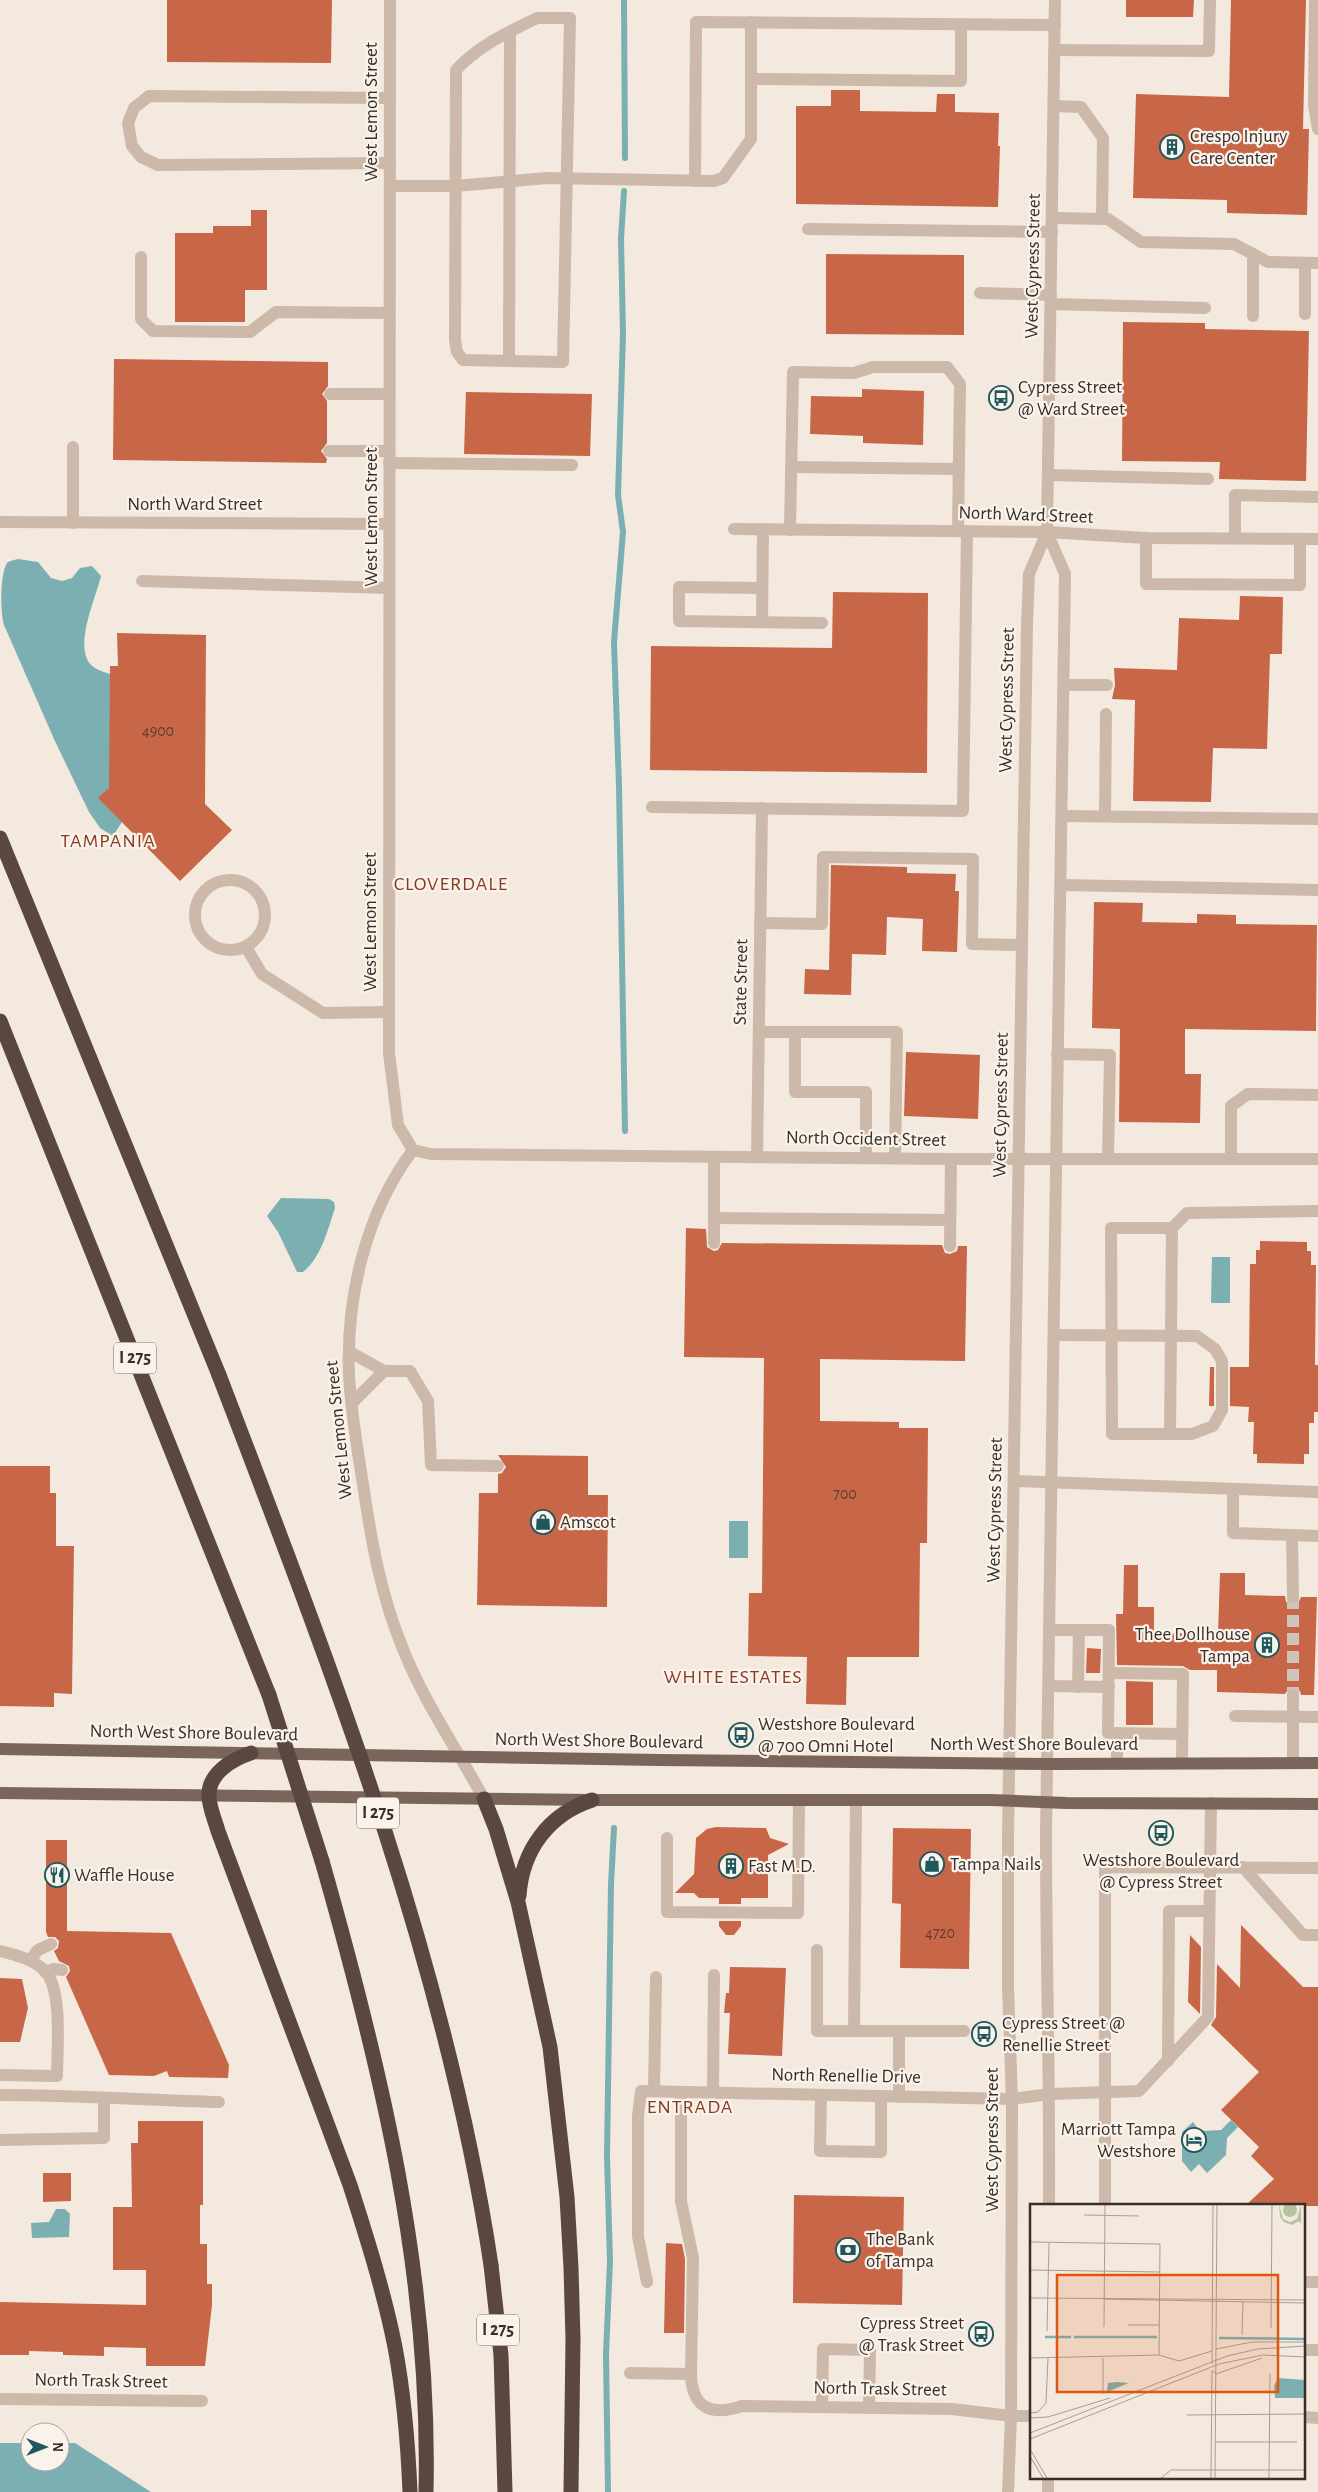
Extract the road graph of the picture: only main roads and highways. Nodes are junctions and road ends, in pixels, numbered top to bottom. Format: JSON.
{"nodes":[{"id":1,"x":0,"y":838,"type":"edge"},
{"id":2,"x":0,"y":1021,"type":"edge"},
{"id":3,"x":0,"y":1749,"type":"edge"},
{"id":4,"x":251,"y":1753,"type":"junction"},
{"id":5,"x":1318,"y":1763,"type":"edge"},
{"id":6,"x":0,"y":1793,"type":"edge"},
{"id":7,"x":209,"y":1796,"type":"junction"},
{"id":8,"x":484,"y":1799,"type":"junction"},
{"id":9,"x":592,"y":1800,"type":"junction"},
{"id":10,"x":1318,"y":1804,"type":"edge"},
{"id":11,"x":518,"y":1902,"type":"junction"},
{"id":12,"x":410,"y":2492,"type":"edge"},
{"id":13,"x":426,"y":2492,"type":"edge"},
{"id":14,"x":505,"y":2492,"type":"edge"},
{"id":15,"x":572,"y":2492,"type":"edge"}],
"edges":[{"from":1,"to":14,"type":"highway","number":"I 275","bridge":true},
{"from":2,"to":13,"type":"highway","number":"I 275","bridge":true},
{"from":3,"to":4,"type":"main road","name":"North West Shore Boulevard"},
{"from":4,"to":5,"type":"main road","name":"North West Shore Boulevard"},
{"from":4,"to":7,"type":"highway"},
{"from":6,"to":7,"type":"main road"},
{"from":7,"to":8,"type":"main road"},
{"from":7,"to":12,"type":"highway"},
{"from":8,"to":9,"type":"main road"},
{"from":8,"to":11,"type":"highway"},
{"from":9,"to":10,"type":"main road"},
{"from":9,"to":11,"type":"highway"},
{"from":11,"to":15,"type":"highway"}]}
